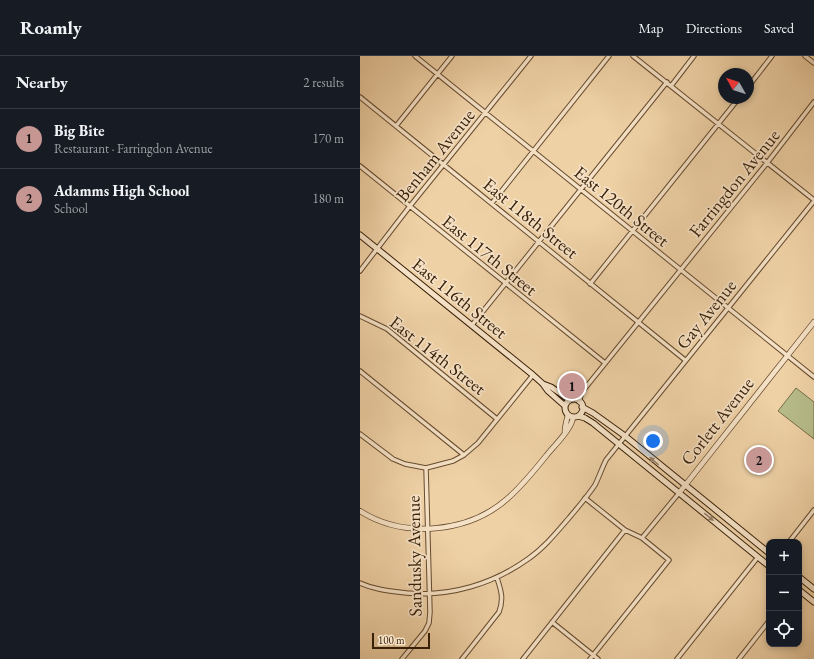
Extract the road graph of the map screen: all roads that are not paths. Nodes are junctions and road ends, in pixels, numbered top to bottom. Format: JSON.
{"nodes":[{"id":1,"x":415,"y":56,"type":"edge"},
{"id":2,"x":452,"y":56,"type":"edge"},
{"id":3,"x":531,"y":56,"type":"edge"},
{"id":4,"x":609,"y":56,"type":"edge"},
{"id":5,"x":633,"y":56,"type":"edge"},
{"id":6,"x":694,"y":56,"type":"edge"},
{"id":7,"x":772,"y":56,"type":"edge"},
{"id":8,"x":805,"y":56,"type":"edge"},
{"id":9,"x":814,"y":63,"type":"edge"},
{"id":10,"x":437,"y":74,"type":"junction"},
{"id":11,"x":754,"y":78,"type":"edge"},
{"id":12,"x":667,"y":82,"type":"junction"},
{"id":13,"x":671,"y":86,"type":"junction"},
{"id":14,"x":360,"y":97,"type":"edge"},
{"id":15,"x":814,"y":102,"type":"edge"},
{"id":16,"x":734,"y":104,"type":"edge"},
{"id":17,"x":486,"y":112,"type":"junction"},
{"id":18,"x":718,"y":125,"type":"junction"},
{"id":19,"x":396,"y":126,"type":"junction"},
{"id":20,"x":534,"y":151,"type":"junction"},
{"id":21,"x":767,"y":163,"type":"junction"},
{"id":22,"x":444,"y":165,"type":"junction"},
{"id":23,"x":360,"y":166,"type":"edge"},
{"id":24,"x":581,"y":190,"type":"junction"},
{"id":25,"x":814,"y":200,"type":"edge"},
{"id":26,"x":492,"y":203,"type":"junction"},
{"id":27,"x":410,"y":206,"type":"junction"},
{"id":28,"x":632,"y":231,"type":"junction"},
{"id":29,"x":360,"y":235,"type":"edge"},
{"id":30,"x":539,"y":242,"type":"junction"},
{"id":31,"x":377,"y":249,"type":"junction"},
{"id":32,"x":680,"y":270,"type":"junction"},
{"id":33,"x":360,"y":271,"type":"edge"},
{"id":34,"x":505,"y":284,"type":"junction"},
{"id":35,"x":590,"y":284,"type":"junction"},
{"id":36,"x":727,"y":308,"type":"junction"},
{"id":37,"x":360,"y":316,"type":"edge"},
{"id":38,"x":638,"y":322,"type":"junction"},
{"id":39,"x":814,"y":322,"type":"edge"},
{"id":40,"x":472,"y":326,"type":"junction"},
{"id":41,"x":788,"y":355,"type":"junction"},
{"id":42,"x":685,"y":360,"type":"junction"},
{"id":43,"x":605,"y":363,"type":"junction"},
{"id":44,"x":360,"y":371,"type":"edge"},
{"id":45,"x":533,"y":375,"type":"junction"},
{"id":46,"x":814,"y":377,"type":"edge"},
{"id":47,"x":542,"y":384,"type":"junction"},
{"id":48,"x":582,"y":392,"type":"junction"},
{"id":49,"x":572,"y":400,"type":"junction"},
{"id":50,"x":579,"y":402,"type":"junction"},
{"id":51,"x":565,"y":406,"type":"junction"},
{"id":52,"x":582,"y":407,"type":"junction"},
{"id":53,"x":573,"y":416,"type":"junction"},
{"id":54,"x":497,"y":419,"type":"junction"},
{"id":55,"x":360,"y":434,"type":"edge"},
{"id":56,"x":625,"y":436,"type":"junction"},
{"id":57,"x":618,"y":444,"type":"junction"},
{"id":58,"x":464,"y":455,"type":"junction"},
{"id":59,"x":426,"y":468,"type":"junction"},
{"id":60,"x":685,"y":485,"type":"junction"},
{"id":61,"x":679,"y":493,"type":"junction"},
{"id":62,"x":585,"y":498,"type":"junction"},
{"id":63,"x":814,"y":510,"type":"edge"},
{"id":64,"x":360,"y":511,"type":"edge"},
{"id":65,"x":429,"y":530,"type":"junction"},
{"id":66,"x":625,"y":530,"type":"junction"},
{"id":67,"x":642,"y":538,"type":"junction"},
{"id":68,"x":791,"y":539,"type":"edge"},
{"id":69,"x":766,"y":551,"type":"edge"},
{"id":70,"x":758,"y":557,"type":"junction"},
{"id":71,"x":766,"y":564,"type":"edge"},
{"id":72,"x":497,"y":578,"type":"junction"},
{"id":73,"x":802,"y":580,"type":"edge"},
{"id":74,"x":360,"y":583,"type":"edge"},
{"id":75,"x":814,"y":590,"type":"edge"},
{"id":76,"x":802,"y":593,"type":"edge"},
{"id":77,"x":430,"y":594,"type":"junction"},
{"id":78,"x":808,"y":598,"type":"junction"},
{"id":79,"x":814,"y":602,"type":"edge"},
{"id":80,"x":552,"y":622,"type":"junction"},
{"id":81,"x":766,"y":625,"type":"edge"},
{"id":82,"x":593,"y":655,"type":"junction"},
{"id":83,"x":403,"y":659,"type":"edge"},
{"id":84,"x":462,"y":659,"type":"edge"},
{"id":85,"x":523,"y":659,"type":"edge"},
{"id":86,"x":590,"y":659,"type":"edge"},
{"id":87,"x":598,"y":659,"type":"edge"},
{"id":88,"x":677,"y":659,"type":"edge"},
{"id":89,"x":739,"y":659,"type":"edge"}],
"edges":[{"from":1,"to":10,"type":"street","name":"East 120th Street"},
{"from":2,"to":10,"type":"street"},
{"from":3,"to":17,"type":"street","name":"Benham Avenue"},
{"from":4,"to":20,"type":"street"},
{"from":5,"to":12,"type":"street"},
{"from":6,"to":13,"type":"street"},
{"from":7,"to":11,"type":"street"},
{"from":8,"to":9,"type":"street"},
{"from":10,"to":17,"type":"street","name":"East 120th Street"},
{"from":10,"to":19,"type":"street"},
{"from":12,"to":13,"type":"street"},
{"from":12,"to":24,"type":"street"},
{"from":13,"to":18,"type":"street"},
{"from":14,"to":19,"type":"street","name":"East 118th Street"},
{"from":15,"to":21,"type":"street","name":"Farringdon Avenue"},
{"from":16,"to":18,"type":"street"},
{"from":17,"to":20,"type":"street","name":"East 120th Street"},
{"from":17,"to":22,"type":"street","name":"Benham Avenue"},
{"from":18,"to":21,"type":"street"},
{"from":18,"to":28,"type":"street"},
{"from":19,"to":22,"type":"street","name":"East 118th Street"},
{"from":20,"to":24,"type":"street","name":"East 120th Street"},
{"from":20,"to":26,"type":"street"},
{"from":21,"to":25,"type":"street"},
{"from":21,"to":32,"type":"street","name":"Farringdon Avenue"},
{"from":22,"to":26,"type":"street","name":"East 118th Street"},
{"from":22,"to":27,"type":"street","name":"Benham Avenue"},
{"from":23,"to":27,"type":"street","name":"East 117th Street"},
{"from":24,"to":28,"type":"street","name":"East 120th Street"},
{"from":24,"to":30,"type":"street"},
{"from":25,"to":36,"type":"street","name":"Gay Avenue"},
{"from":26,"to":30,"type":"street","name":"East 118th Street"},
{"from":27,"to":31,"type":"street","name":"Benham Avenue"},
{"from":27,"to":34,"type":"street","name":"East 117th Street"},
{"from":28,"to":32,"type":"street","name":"East 120th Street"},
{"from":28,"to":35,"type":"street"},
{"from":29,"to":31,"type":"main road","name":"East 116th Street"},
{"from":30,"to":34,"type":"street"},
{"from":30,"to":35,"type":"street","name":"East 118th Street"},
{"from":31,"to":33,"type":"street","name":"Benham Avenue"},
{"from":31,"to":40,"type":"main road","name":"East 116th Street"},
{"from":32,"to":36,"type":"street","name":"East 120th Street"},
{"from":32,"to":38,"type":"street","name":"Farringdon Avenue"},
{"from":34,"to":40,"type":"street"},
{"from":34,"to":43,"type":"street","name":"East 117th Street"},
{"from":35,"to":38,"type":"street","name":"East 118th Street"},
{"from":36,"to":41,"type":"street","name":"East 120th Street"},
{"from":36,"to":42,"type":"street","name":"Gay Avenue"},
{"from":37,"to":54,"type":"street","name":"East 114th Street"},
{"from":38,"to":42,"type":"street","name":"East 118th Street"},
{"from":38,"to":43,"type":"street","name":"Farringdon Avenue"},
{"from":39,"to":41,"type":"street","name":"Corlett Avenue"},
{"from":40,"to":45,"type":"main road","name":"East 116th Street"},
{"from":41,"to":46,"type":"street","name":"East 120th Street"},
{"from":41,"to":60,"type":"street","name":"Corlett Avenue"},
{"from":42,"to":56,"type":"street","name":"Gay Avenue"},
{"from":43,"to":48,"type":"street","name":"Farringdon Avenue"},
{"from":44,"to":58,"type":"street"},
{"from":45,"to":47,"type":"main road","name":"East 116th Street"},
{"from":45,"to":54,"type":"street"},
{"from":47,"to":49,"type":"main road","name":"East 116th Street"},
{"from":47,"to":51,"type":"main road","name":"East 116th Street"},
{"from":48,"to":49,"type":"street","name":"Farringdon Avenue"},
{"from":48,"to":50,"type":"street","name":"Farringdon Avenue"},
{"from":49,"to":50,"type":"main road"},
{"from":49,"to":51,"type":"main road"},
{"from":50,"to":52,"type":"main road"},
{"from":51,"to":53,"type":"main road"},
{"from":52,"to":53,"type":"main road"},
{"from":52,"to":56,"type":"main road"},
{"from":53,"to":57,"type":"main road"},
{"from":53,"to":65,"type":"street"},
{"from":54,"to":58,"type":"street"},
{"from":55,"to":59,"type":"street"},
{"from":56,"to":57,"type":"street","name":"Gay Avenue"},
{"from":60,"to":56,"type":"main road","one_way":true},
{"from":57,"to":61,"type":"main road"},
{"from":57,"to":62,"type":"street","name":"Gay Avenue"},
{"from":58,"to":59,"type":"street"},
{"from":59,"to":65,"type":"street","name":"Sandusky Avenue"},
{"from":60,"to":61,"type":"street","name":"Corlett Avenue"},
{"from":60,"to":69,"type":"main road"},
{"from":61,"to":67,"type":"street","name":"Corlett Avenue"},
{"from":61,"to":70,"type":"main road","one_way":true},
{"from":62,"to":66,"type":"street"},
{"from":62,"to":72,"type":"street","name":"Gay Avenue"},
{"from":63,"to":68,"type":"street"},
{"from":64,"to":65,"type":"street"},
{"from":65,"to":77,"type":"street","name":"Sandusky Avenue"},
{"from":66,"to":67,"type":"street"},
{"from":66,"to":80,"type":"street"},
{"from":67,"to":82,"type":"street"},
{"from":70,"to":71,"type":"main road"},
{"from":70,"to":88,"type":"street"},
{"from":72,"to":77,"type":"street","name":"Gay Avenue"},
{"from":72,"to":84,"type":"street"},
{"from":73,"to":75,"type":"main road"},
{"from":74,"to":77,"type":"street","name":"Gay Avenue"},
{"from":75,"to":78,"type":"street"},
{"from":76,"to":78,"type":"main road"},
{"from":77,"to":83,"type":"street","name":"Sandusky Avenue"},
{"from":78,"to":79,"type":"main road"},
{"from":80,"to":82,"type":"street"},
{"from":80,"to":85,"type":"street"},
{"from":81,"to":89,"type":"street"},
{"from":82,"to":86,"type":"street"},
{"from":82,"to":87,"type":"street"}]}
